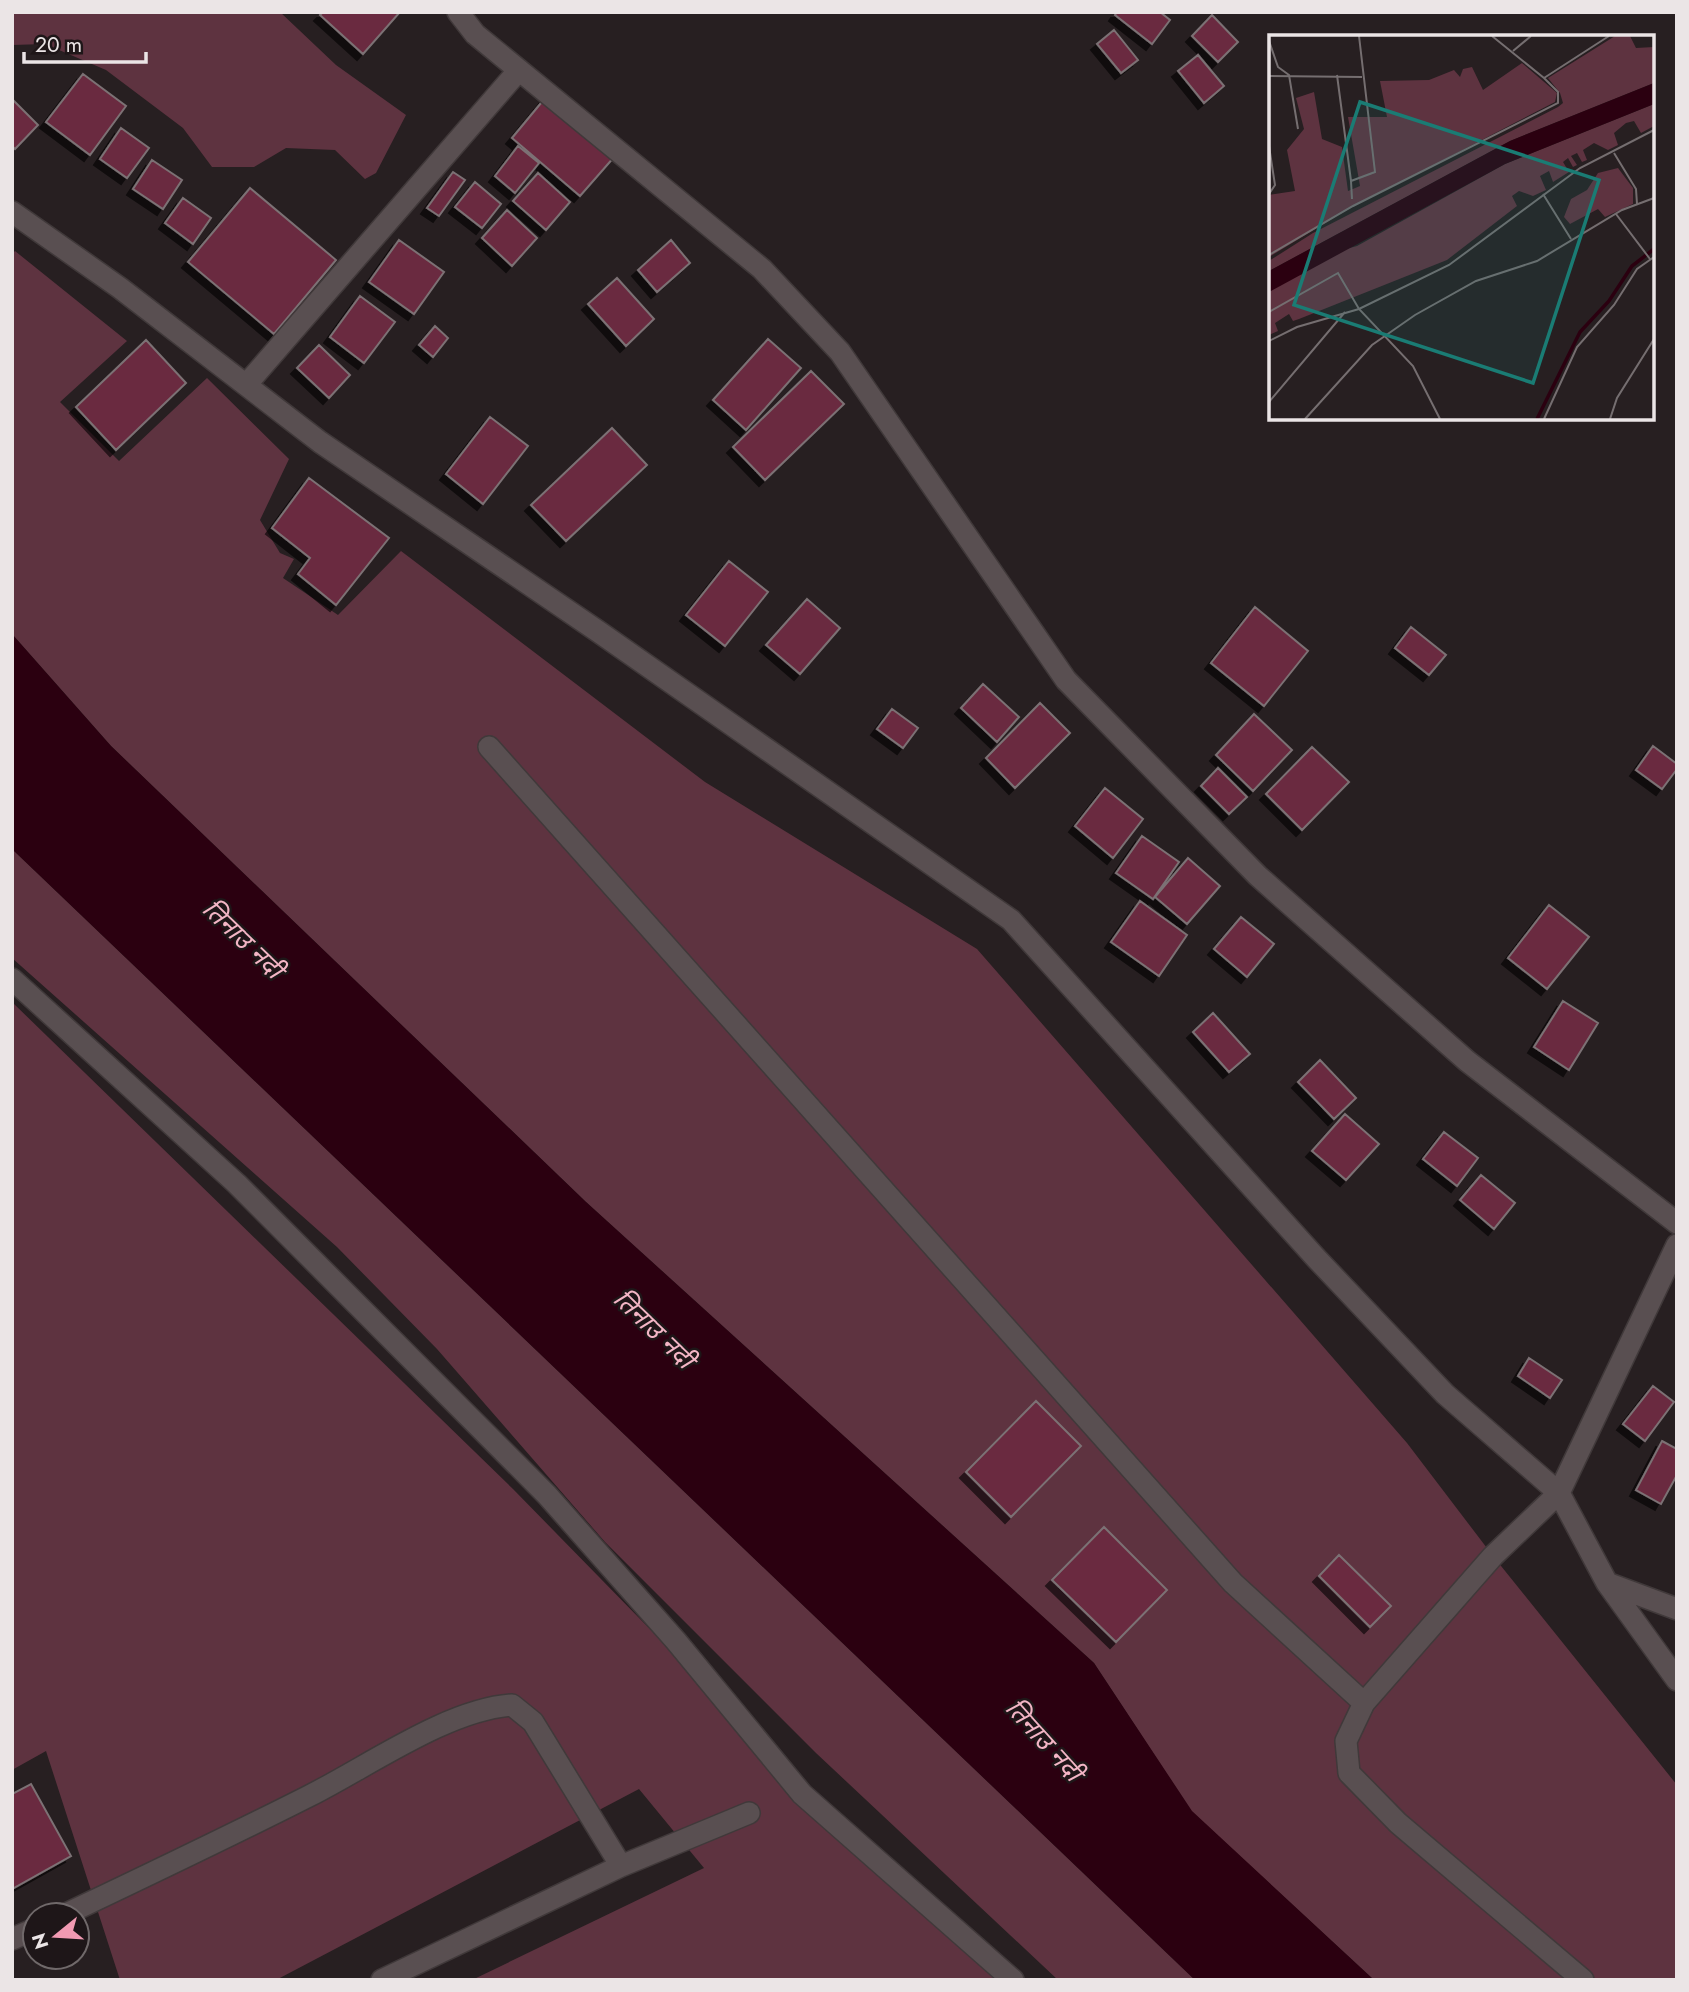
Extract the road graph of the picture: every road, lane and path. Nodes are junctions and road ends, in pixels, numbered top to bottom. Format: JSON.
{"nodes":[{"id":1,"x":458,"y":12,"type":"edge"},
{"id":2,"x":519,"y":70,"type":"junction"},
{"id":3,"x":12,"y":212,"type":"edge"},
{"id":4,"x":246,"y":385,"type":"junction"},
{"id":5,"x":489,"y":747,"type":"dead end"},
{"id":6,"x":12,"y":979,"type":"edge"},
{"id":7,"x":1677,"y":1223,"type":"edge"},
{"id":8,"x":1677,"y":1245,"type":"edge"},
{"id":9,"x":1559,"y":1493,"type":"junction"},
{"id":10,"x":1607,"y":1583,"type":"junction"},
{"id":11,"x":1677,"y":1609,"type":"edge"},
{"id":12,"x":1677,"y":1680,"type":"edge"},
{"id":13,"x":1364,"y":1703,"type":"junction"},
{"id":14,"x":749,"y":1813,"type":"dead end"},
{"id":15,"x":621,"y":1866,"type":"junction"},
{"id":16,"x":91,"y":1902,"type":"edge"},
{"id":17,"x":382,"y":1980,"type":"edge"},
{"id":18,"x":1013,"y":1980,"type":"edge"},
{"id":19,"x":1583,"y":1980,"type":"edge"}],
"edges":[{"from":1,"to":2,"type":"street"},
{"from":2,"to":4,"type":"street"},
{"from":2,"to":7,"type":"street"},
{"from":3,"to":4,"type":"street"},
{"from":4,"to":9,"type":"street"},
{"from":5,"to":13,"type":"street"},
{"from":6,"to":18,"type":"street"},
{"from":8,"to":9,"type":"street"},
{"from":9,"to":10,"type":"street"},
{"from":9,"to":13,"type":"street"},
{"from":10,"to":11,"type":"street"},
{"from":10,"to":12,"type":"street"},
{"from":13,"to":19,"type":"street"},
{"from":14,"to":15,"type":"street"},
{"from":15,"to":16,"type":"street"},
{"from":15,"to":17,"type":"street"}]}
